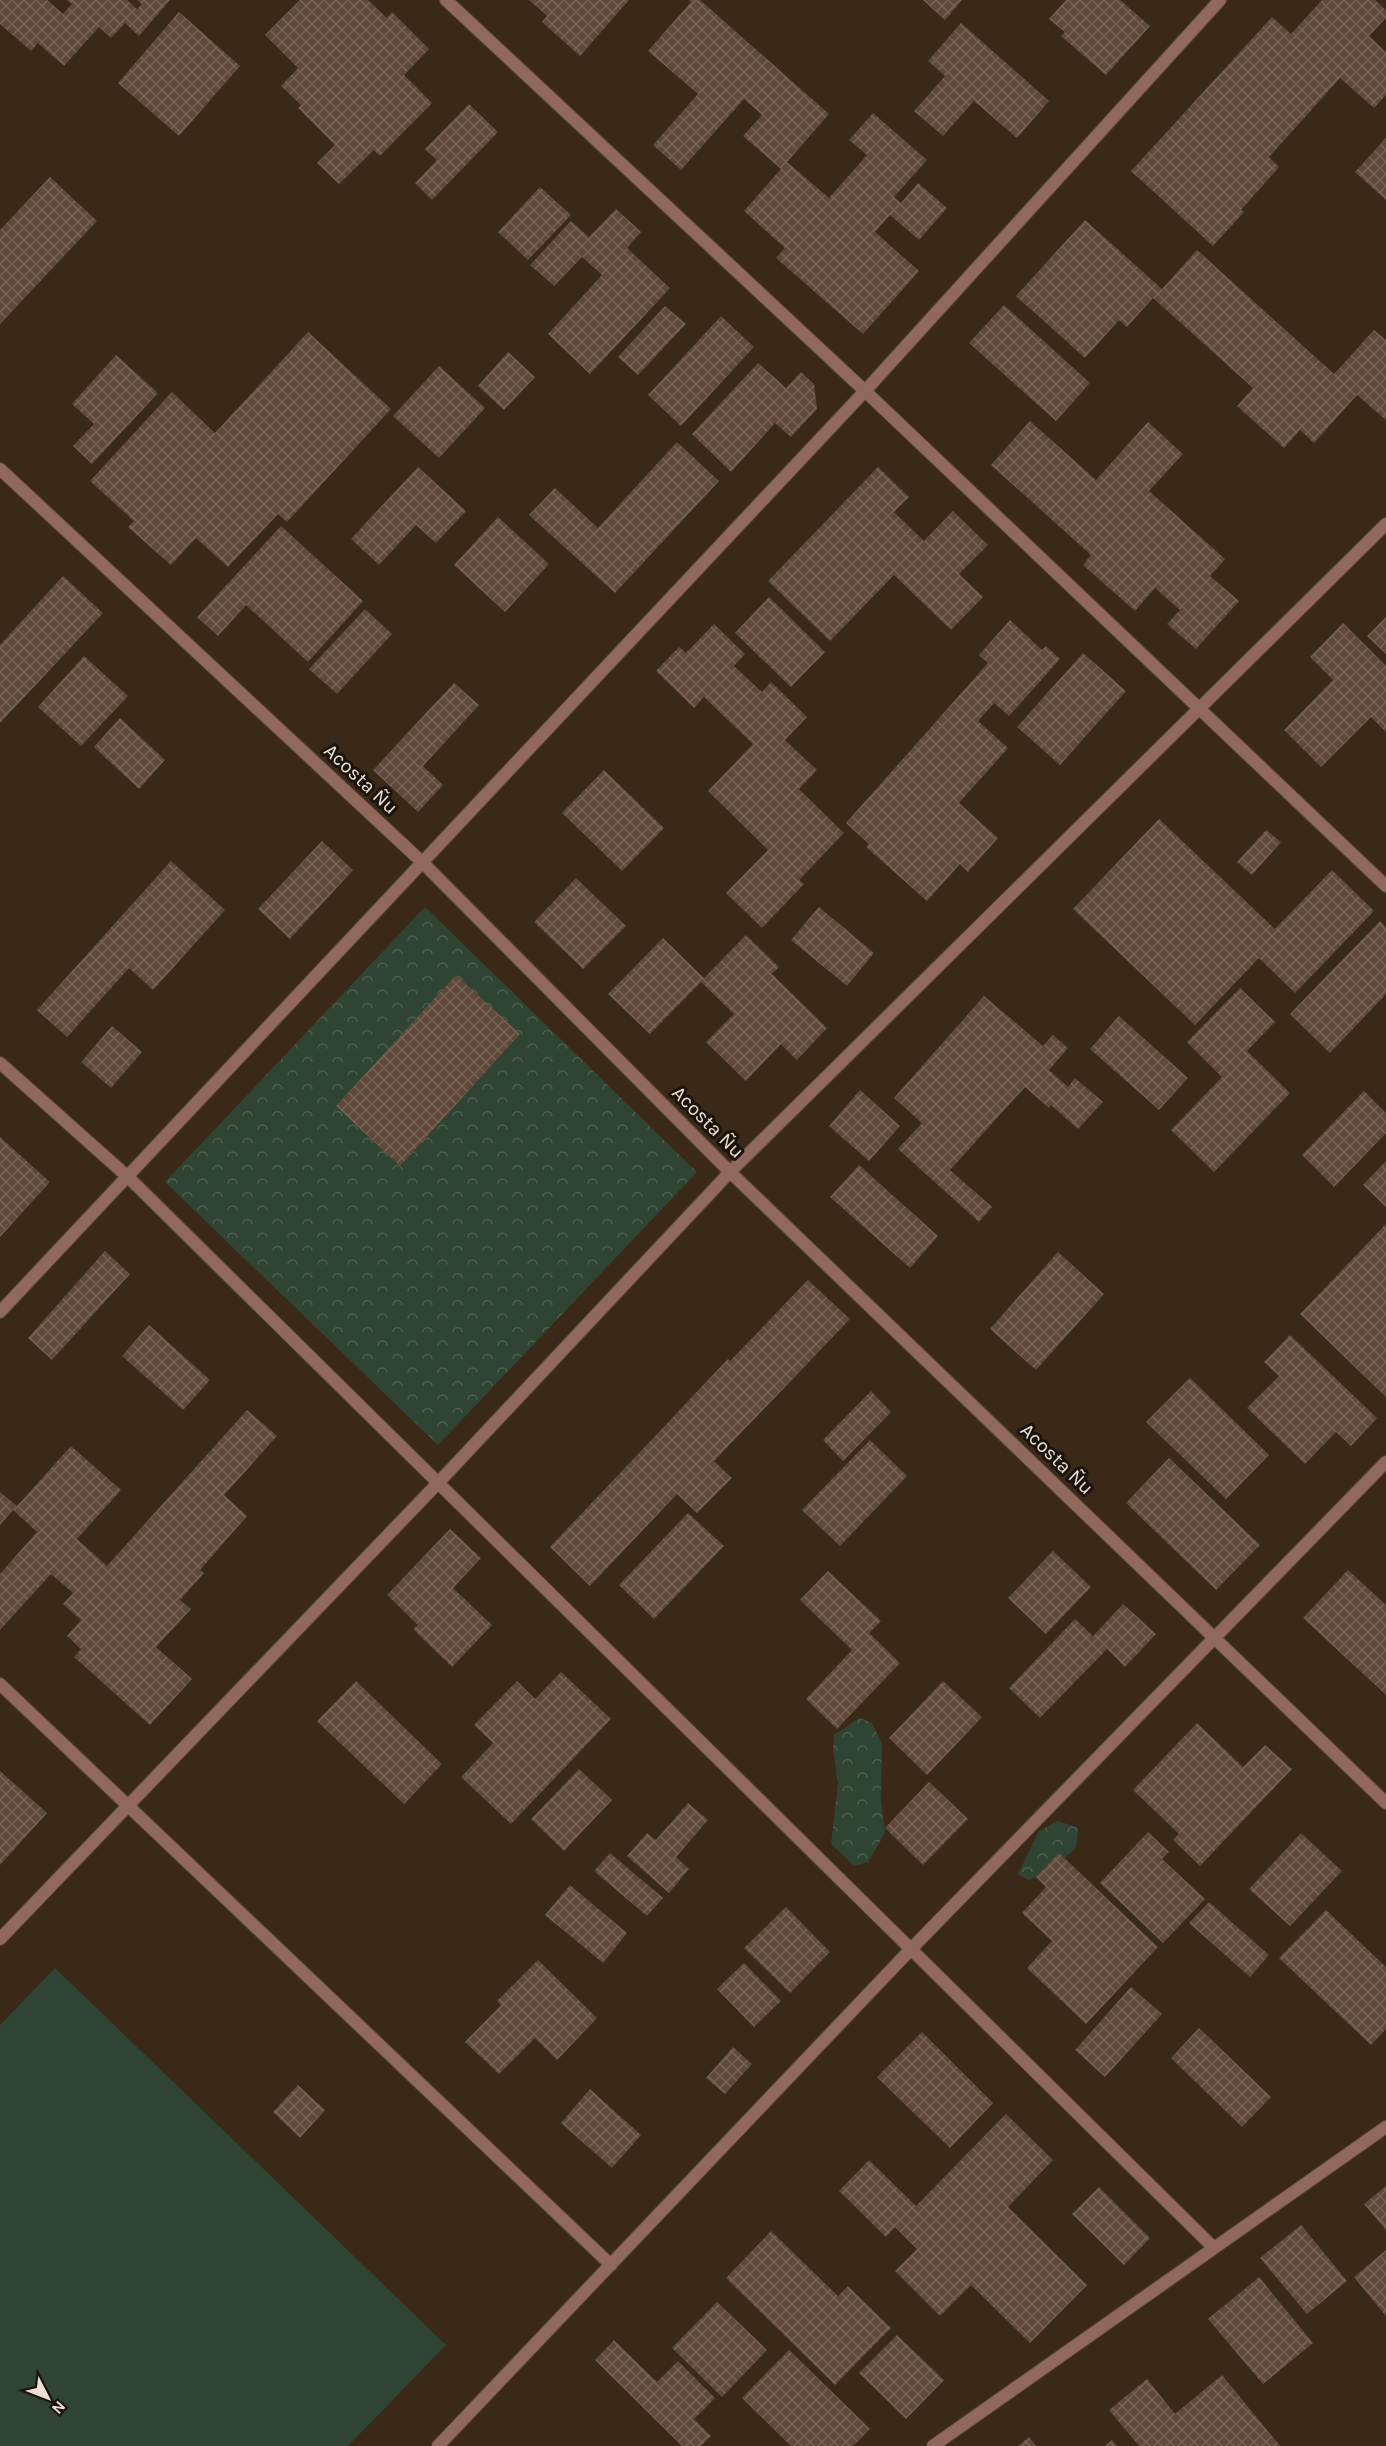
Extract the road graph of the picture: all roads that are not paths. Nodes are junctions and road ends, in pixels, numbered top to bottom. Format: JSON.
{"nodes":[{"id":1,"x":446,"y":0,"type":"edge"},
{"id":2,"x":1220,"y":0,"type":"edge"},
{"id":3,"x":865,"y":391,"type":"junction"},
{"id":4,"x":0,"y":470,"type":"edge"},
{"id":5,"x":1386,"y":524,"type":"edge"},
{"id":6,"x":1197,"y":708,"type":"junction"},
{"id":7,"x":423,"y":863,"type":"junction"},
{"id":8,"x":1386,"y":886,"type":"edge"},
{"id":9,"x":0,"y":1063,"type":"edge"},
{"id":10,"x":730,"y":1172,"type":"junction"},
{"id":11,"x":128,"y":1177,"type":"junction"},
{"id":12,"x":0,"y":1312,"type":"edge"},
{"id":13,"x":1386,"y":1462,"type":"edge"},
{"id":14,"x":438,"y":1483,"type":"junction"},
{"id":15,"x":1215,"y":1638,"type":"junction"},
{"id":16,"x":0,"y":1684,"type":"edge"},
{"id":17,"x":1386,"y":1803,"type":"edge"},
{"id":18,"x":127,"y":1806,"type":"junction"},
{"id":19,"x":0,"y":1938,"type":"edge"},
{"id":20,"x":911,"y":1949,"type":"junction"},
{"id":21,"x":1386,"y":2127,"type":"edge"},
{"id":22,"x":1214,"y":2248,"type":"junction"},
{"id":23,"x":611,"y":2265,"type":"junction"},
{"id":24,"x":438,"y":2446,"type":"edge"},
{"id":25,"x":933,"y":2446,"type":"edge"}],
"edges":[{"from":1,"to":3,"type":"street"},
{"from":2,"to":3,"type":"street"},
{"from":3,"to":6,"type":"street"},
{"from":3,"to":7,"type":"street"},
{"from":4,"to":7,"type":"street","name":"Acosta Ñu"},
{"from":5,"to":6,"type":"street"},
{"from":6,"to":8,"type":"street"},
{"from":6,"to":10,"type":"street"},
{"from":7,"to":10,"type":"street","name":"Acosta Ñu"},
{"from":7,"to":11,"type":"street"},
{"from":9,"to":11,"type":"street"},
{"from":10,"to":14,"type":"street"},
{"from":10,"to":15,"type":"street","name":"Acosta Ñu"},
{"from":11,"to":12,"type":"street"},
{"from":11,"to":14,"type":"street"},
{"from":13,"to":15,"type":"street"},
{"from":14,"to":18,"type":"street"},
{"from":14,"to":20,"type":"street"},
{"from":15,"to":17,"type":"street","name":"Acosta Ñu"},
{"from":15,"to":20,"type":"street"},
{"from":16,"to":18,"type":"street"},
{"from":18,"to":19,"type":"street"},
{"from":18,"to":23,"type":"street"},
{"from":20,"to":22,"type":"street"},
{"from":20,"to":23,"type":"street"},
{"from":21,"to":22,"type":"street"},
{"from":22,"to":25,"type":"street"},
{"from":23,"to":24,"type":"street"}]}
